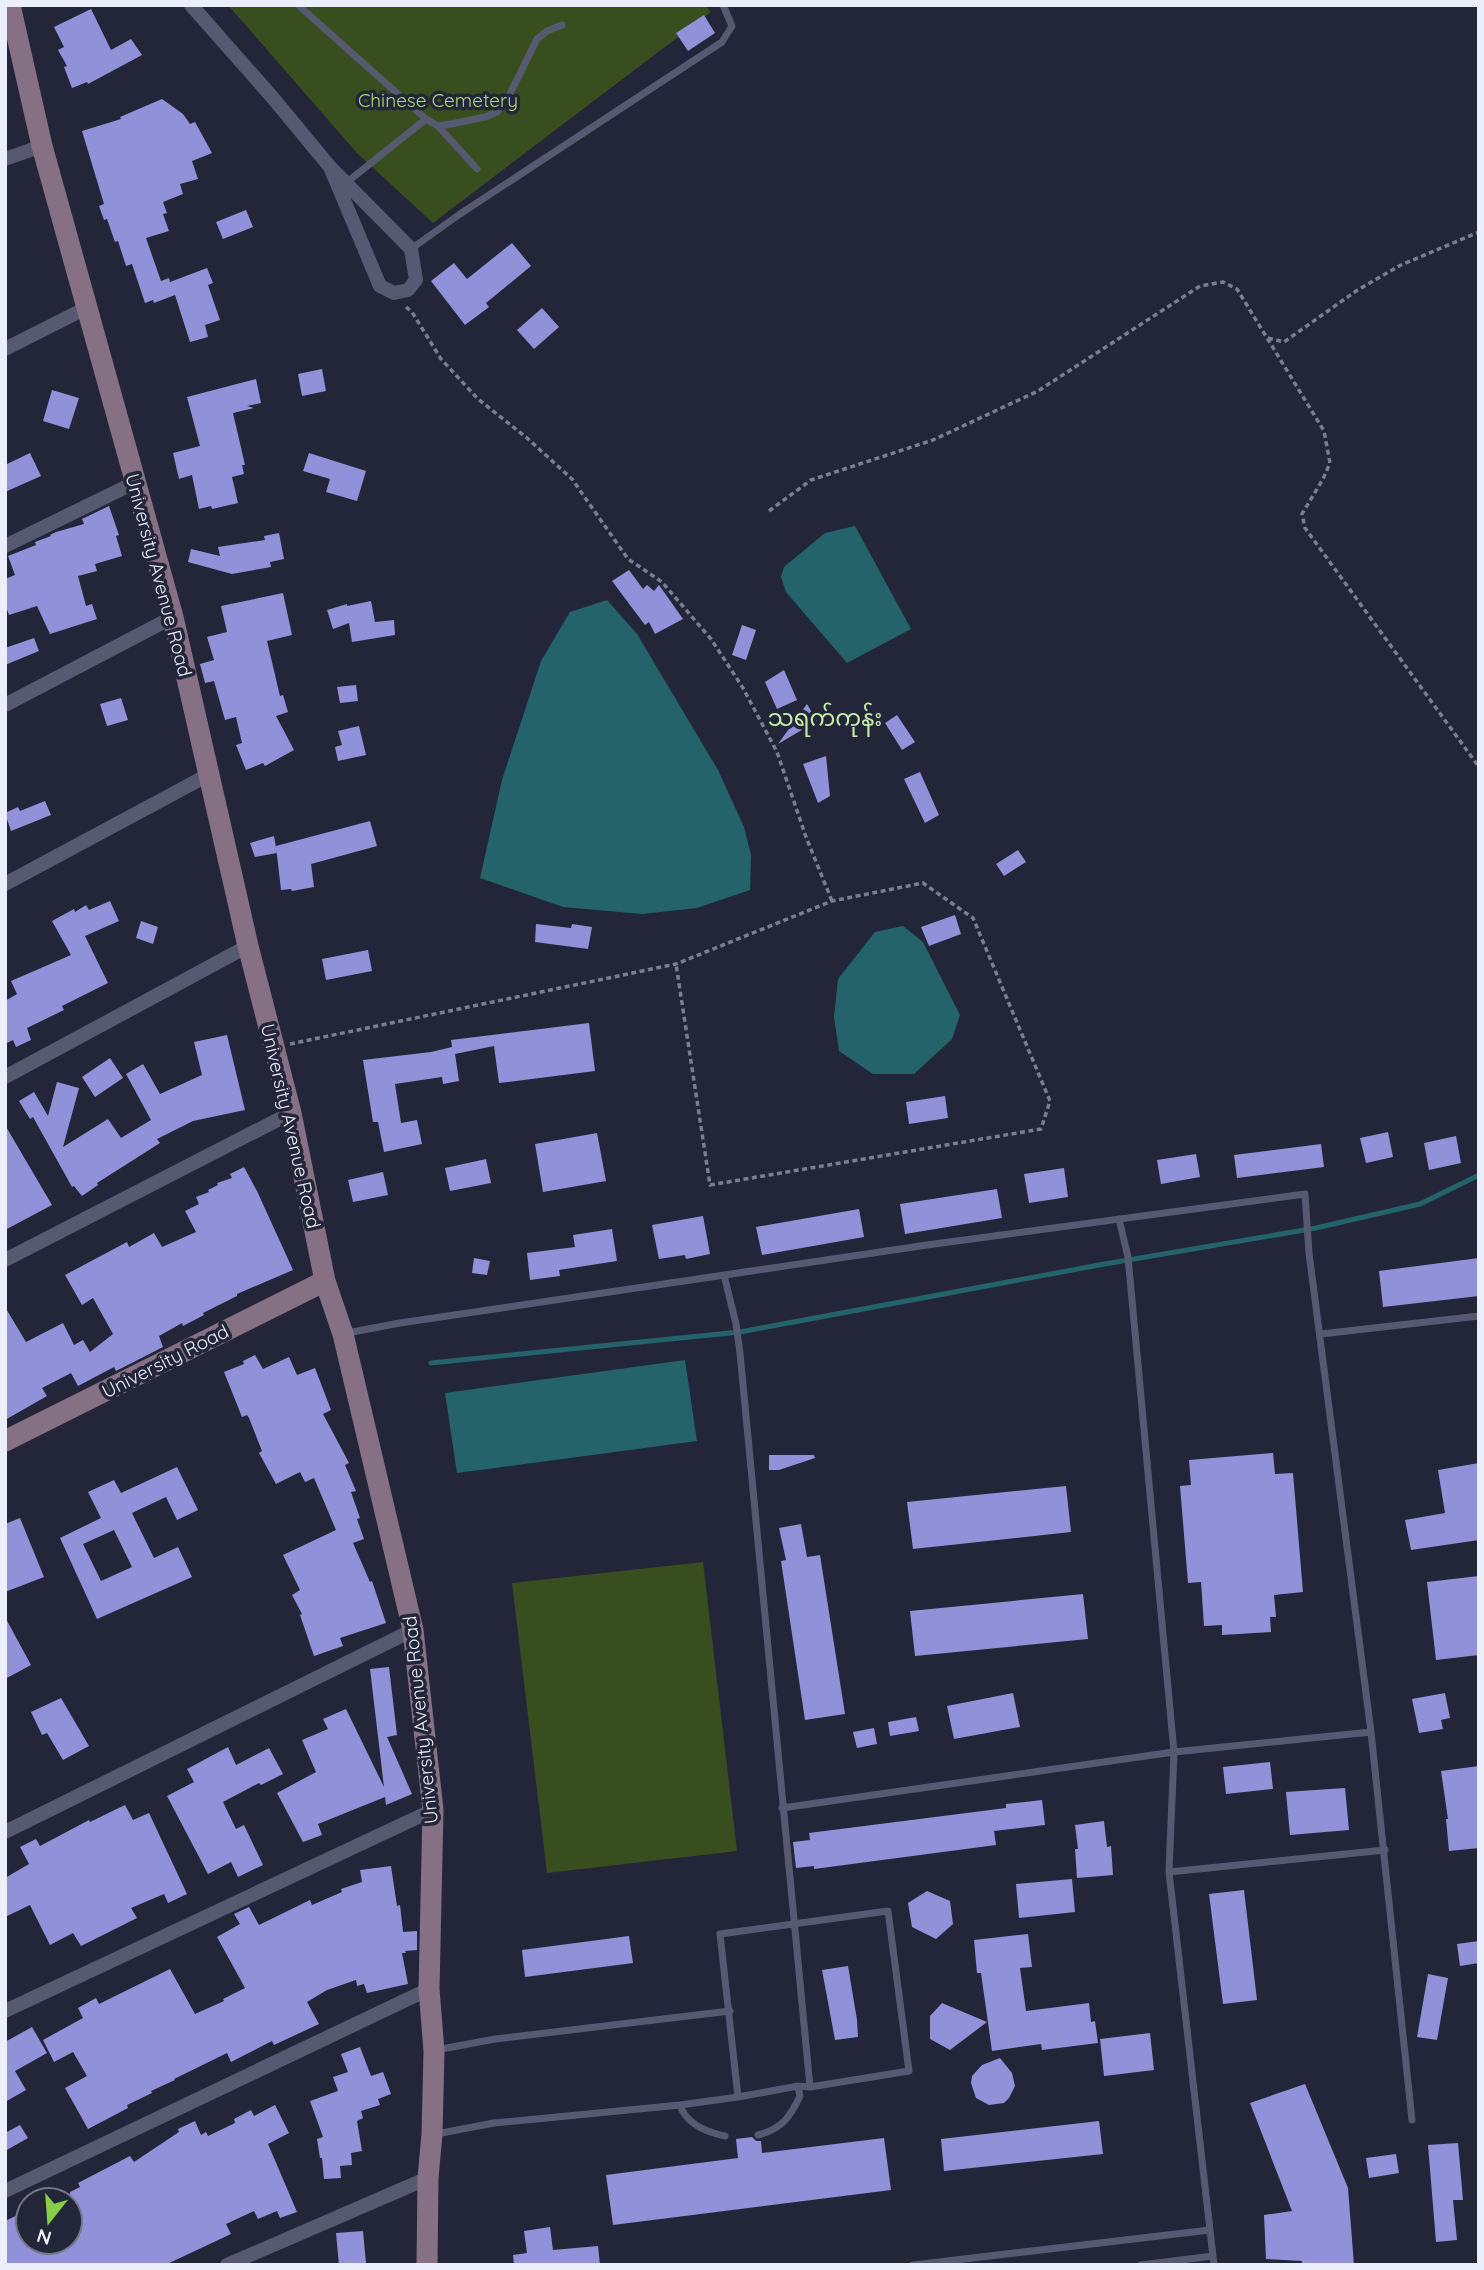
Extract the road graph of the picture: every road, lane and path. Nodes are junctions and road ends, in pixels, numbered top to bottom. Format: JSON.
{"nodes":[{"id":1,"x":10,"y":5,"type":"edge"},
{"id":2,"x":191,"y":5,"type":"edge"},
{"id":3,"x":299,"y":5,"type":"edge"},
{"id":4,"x":723,"y":5,"type":"edge"},
{"id":5,"x":562,"y":25,"type":"dead end"},
{"id":6,"x":426,"y":119,"type":"junction"},
{"id":7,"x":439,"y":126,"type":"junction"},
{"id":8,"x":42,"y":146,"type":"junction"},
{"id":9,"x":5,"y":159,"type":"edge"},
{"id":10,"x":330,"y":167,"type":"junction"},
{"id":11,"x":477,"y":169,"type":"dead end"},
{"id":12,"x":345,"y":184,"type":"junction"},
{"id":13,"x":1479,"y":232,"type":"edge"},
{"id":14,"x":411,"y":250,"type":"junction"},
{"id":15,"x":88,"y":307,"type":"junction"},
{"id":16,"x":412,"y":312,"type":"dead end"},
{"id":17,"x":1268,"y":338,"type":"junction"},
{"id":18,"x":5,"y":349,"type":"edge"},
{"id":19,"x":134,"y":483,"type":"junction"},
{"id":20,"x":769,"y":511,"type":"dead end"},
{"id":21,"x":5,"y":546,"type":"edge"},
{"id":22,"x":173,"y":617,"type":"junction"},
{"id":23,"x":5,"y":705,"type":"edge"},
{"id":24,"x":1479,"y":768,"type":"edge"},
{"id":25,"x":208,"y":775,"type":"junction"},
{"id":26,"x":5,"y":884,"type":"edge"},
{"id":27,"x":832,"y":901,"type":"junction"},
{"id":28,"x":248,"y":946,"type":"junction"},
{"id":29,"x":676,"y":964,"type":"junction"},
{"id":30,"x":275,"y":1047,"type":"junction"},
{"id":31,"x":5,"y":1077,"type":"edge"},
{"id":32,"x":291,"y":1113,"type":"junction"},
{"id":33,"x":1119,"y":1219,"type":"junction"},
{"id":34,"x":5,"y":1260,"type":"edge"},
{"id":35,"x":724,"y":1275,"type":"junction"},
{"id":36,"x":325,"y":1281,"type":"junction"},
{"id":37,"x":1479,"y":1316,"type":"edge"},
{"id":38,"x":343,"y":1334,"type":"junction"},
{"id":39,"x":1321,"y":1334,"type":"junction"},
{"id":40,"x":5,"y":1441,"type":"edge"},
{"id":41,"x":413,"y":1630,"type":"junction"},
{"id":42,"x":1371,"y":1732,"type":"junction"},
{"id":43,"x":1174,"y":1752,"type":"junction"},
{"id":44,"x":782,"y":1808,"type":"junction"},
{"id":45,"x":433,"y":1810,"type":"junction"},
{"id":46,"x":5,"y":1832,"type":"edge"},
{"id":47,"x":1385,"y":1850,"type":"junction"},
{"id":48,"x":1168,"y":1872,"type":"junction"},
{"id":49,"x":794,"y":1923,"type":"junction"},
{"id":50,"x":429,"y":1989,"type":"junction"},
{"id":51,"x":5,"y":2011,"type":"edge"},
{"id":52,"x":730,"y":2011,"type":"junction"},
{"id":53,"x":434,"y":2051,"type":"junction"},
{"id":54,"x":798,"y":2086,"type":"junction"},
{"id":55,"x":810,"y":2087,"type":"junction"},
{"id":56,"x":738,"y":2097,"type":"junction"},
{"id":57,"x":680,"y":2105,"type":"junction"},
{"id":58,"x":1412,"y":2120,"type":"dead end"},
{"id":59,"x":432,"y":2134,"type":"junction"},
{"id":60,"x":758,"y":2135,"type":"dead end"},
{"id":61,"x":724,"y":2136,"type":"dead end"},
{"id":62,"x":428,"y":2178,"type":"junction"},
{"id":63,"x":5,"y":2192,"type":"edge"},
{"id":64,"x":1210,"y":2230,"type":"junction"},
{"id":65,"x":1213,"y":2256,"type":"junction"},
{"id":66,"x":228,"y":2265,"type":"edge"},
{"id":67,"x":427,"y":2265,"type":"edge"},
{"id":68,"x":913,"y":2265,"type":"edge"},
{"id":69,"x":1141,"y":2265,"type":"edge"},
{"id":70,"x":1214,"y":2265,"type":"edge"}],
"edges":[{"from":1,"to":8,"type":"main road","name":"University Avenue Road"},
{"from":2,"to":10,"type":"street"},
{"from":3,"to":6,"type":"lane"},
{"from":4,"to":14,"type":"lane"},
{"from":5,"to":7,"type":"lane"},
{"from":6,"to":7,"type":"lane"},
{"from":6,"to":12,"type":"lane"},
{"from":7,"to":11,"type":"lane"},
{"from":8,"to":9,"type":"street"},
{"from":8,"to":15,"type":"main road","name":"University Avenue Road"},
{"from":10,"to":12,"type":"street"},
{"from":10,"to":14,"type":"street"},
{"from":12,"to":14,"type":"street"},
{"from":13,"to":17,"type":"path"},
{"from":15,"to":18,"type":"street"},
{"from":15,"to":19,"type":"main road","name":"University Avenue Road"},
{"from":16,"to":27,"type":"path"},
{"from":17,"to":20,"type":"path"},
{"from":17,"to":24,"type":"path"},
{"from":19,"to":21,"type":"street"},
{"from":19,"to":22,"type":"main road","name":"University Avenue Road"},
{"from":22,"to":23,"type":"street"},
{"from":22,"to":25,"type":"main road","name":"University Avenue Road"},
{"from":25,"to":26,"type":"street"},
{"from":25,"to":28,"type":"main road","name":"University Avenue Road"},
{"from":27,"to":29,"type":"path"},
{"from":27,"to":29,"type":"path"},
{"from":28,"to":30,"type":"main road","name":"University Avenue Road"},
{"from":28,"to":31,"type":"street"},
{"from":29,"to":30,"type":"path"},
{"from":30,"to":32,"type":"main road","name":"University Avenue Road"},
{"from":32,"to":34,"type":"street"},
{"from":32,"to":36,"type":"main road","name":"University Avenue Road"},
{"from":33,"to":35,"type":"lane"},
{"from":33,"to":39,"type":"lane"},
{"from":33,"to":43,"type":"lane"},
{"from":35,"to":38,"type":"lane"},
{"from":35,"to":44,"type":"lane"},
{"from":36,"to":38,"type":"main road","name":"University Avenue Road"},
{"from":36,"to":40,"type":"main road","name":"University Road"},
{"from":37,"to":39,"type":"lane"},
{"from":38,"to":41,"type":"main road","name":"University Avenue Road"},
{"from":39,"to":42,"type":"lane"},
{"from":41,"to":45,"type":"main road","name":"University Avenue Road"},
{"from":41,"to":46,"type":"street"},
{"from":42,"to":43,"type":"lane"},
{"from":42,"to":47,"type":"lane"},
{"from":43,"to":44,"type":"lane"},
{"from":43,"to":48,"type":"lane"},
{"from":44,"to":49,"type":"lane"},
{"from":45,"to":50,"type":"main road","name":"University Avenue Road"},
{"from":45,"to":51,"type":"street"},
{"from":47,"to":48,"type":"lane"},
{"from":47,"to":58,"type":"lane"},
{"from":48,"to":64,"type":"lane"},
{"from":49,"to":52,"type":"lane"},
{"from":49,"to":55,"type":"lane"},
{"from":49,"to":55,"type":"lane"},
{"from":50,"to":53,"type":"main road","name":"University Avenue Road"},
{"from":50,"to":63,"type":"street"},
{"from":52,"to":53,"type":"lane"},
{"from":52,"to":56,"type":"lane"},
{"from":53,"to":59,"type":"main road","name":"University Avenue Road"},
{"from":54,"to":55,"type":"lane"},
{"from":54,"to":56,"type":"lane"},
{"from":54,"to":60,"type":"lane"},
{"from":56,"to":57,"type":"lane"},
{"from":57,"to":59,"type":"lane"},
{"from":57,"to":61,"type":"lane"},
{"from":59,"to":62,"type":"main road","name":"University Avenue Road"},
{"from":62,"to":66,"type":"street"},
{"from":62,"to":67,"type":"main road","name":"University Avenue Road"},
{"from":64,"to":65,"type":"lane"},
{"from":64,"to":68,"type":"lane"},
{"from":65,"to":69,"type":"lane"},
{"from":65,"to":70,"type":"lane"}]}
